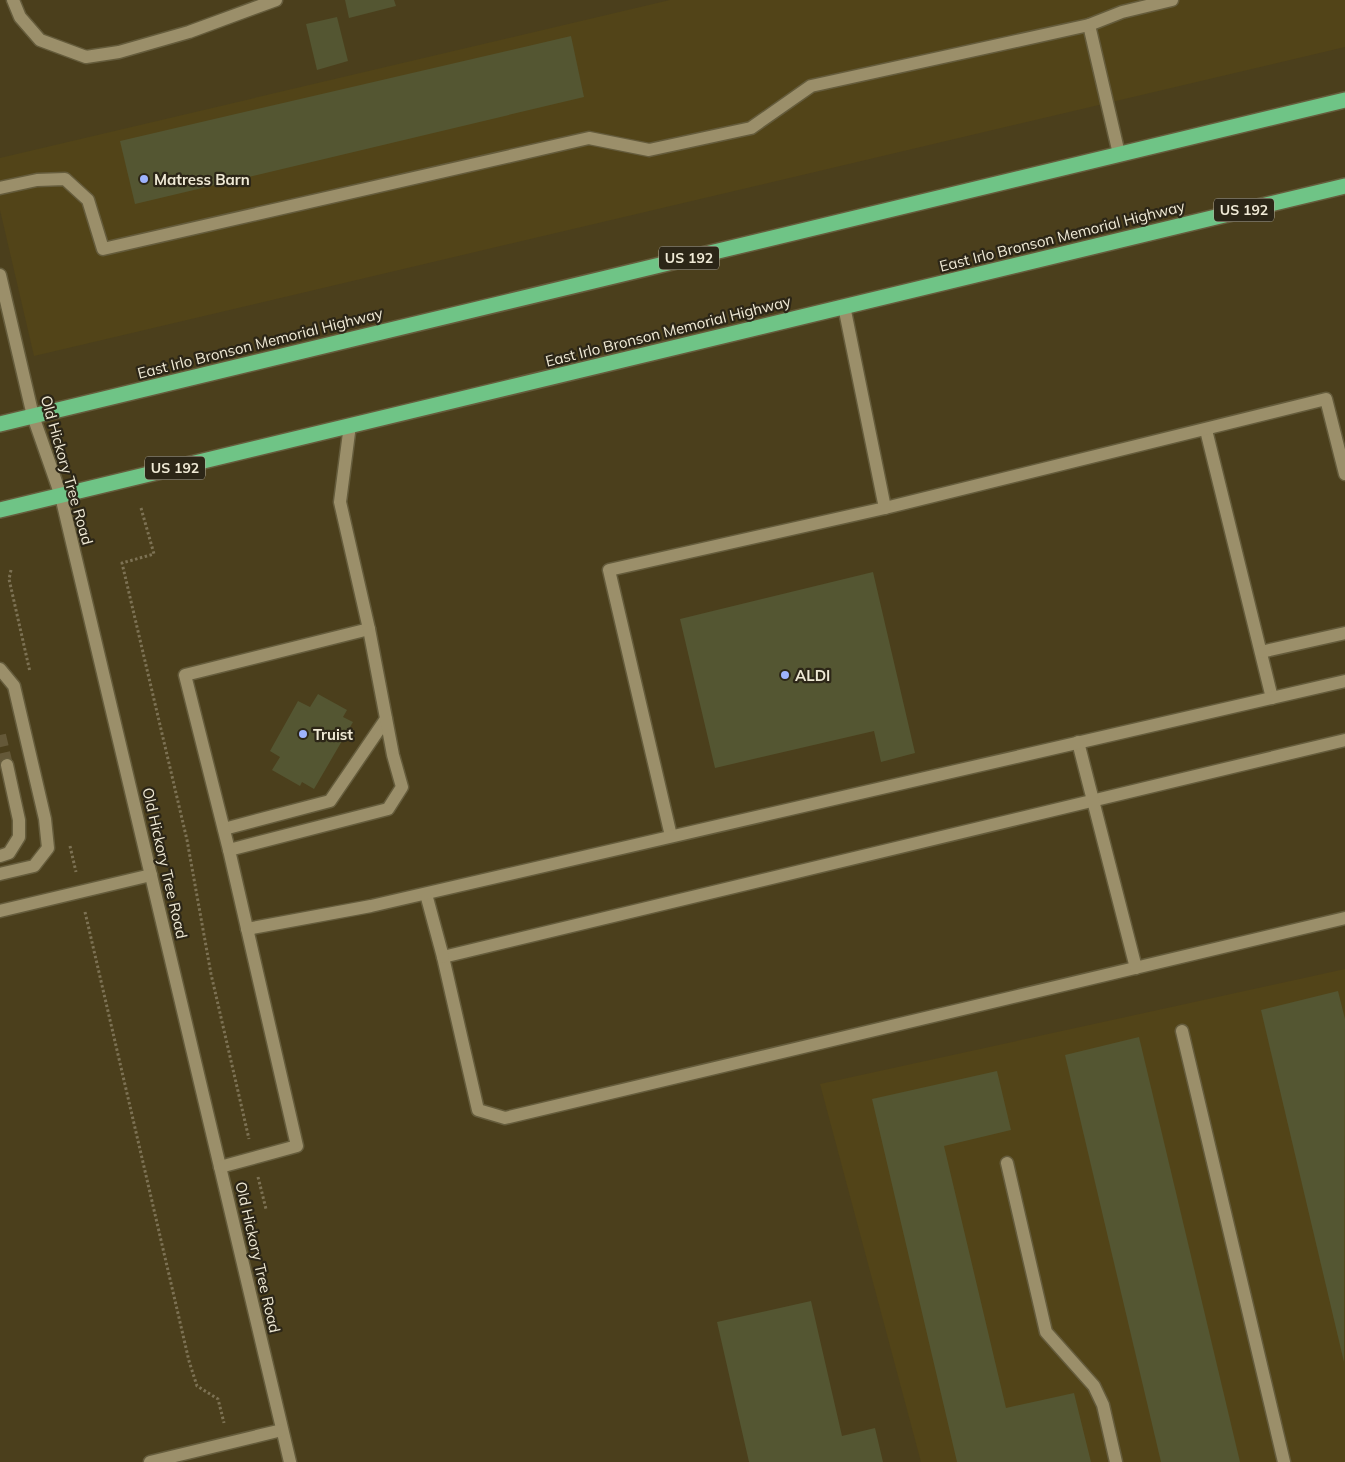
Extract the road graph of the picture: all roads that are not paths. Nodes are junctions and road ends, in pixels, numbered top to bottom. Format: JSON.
{"nodes":[{"id":1,"x":13,"y":0,"type":"edge"},
{"id":2,"x":276,"y":0,"type":"edge"},
{"id":3,"x":1172,"y":0,"type":"edge"},
{"id":4,"x":1089,"y":24,"type":"junction"},
{"id":5,"x":1345,"y":100,"type":"edge"},
{"id":6,"x":1119,"y":154,"type":"junction"},
{"id":7,"x":1345,"y":186,"type":"edge"},
{"id":8,"x":0,"y":188,"type":"edge"},
{"id":9,"x":0,"y":274,"type":"edge"},
{"id":10,"x":844,"y":306,"type":"junction"},
{"id":11,"x":33,"y":416,"type":"junction"},
{"id":12,"x":0,"y":424,"type":"edge"},
{"id":13,"x":350,"y":425,"type":"junction"},
{"id":14,"x":1206,"y":430,"type":"junction"},
{"id":15,"x":1345,"y":474,"type":"edge"},
{"id":16,"x":61,"y":496,"type":"junction"},
{"id":17,"x":885,"y":508,"type":"junction"},
{"id":18,"x":0,"y":510,"type":"edge"},
{"id":19,"x":369,"y":629,"type":"junction"},
{"id":20,"x":1345,"y":632,"type":"edge"},
{"id":21,"x":1261,"y":652,"type":"junction"},
{"id":22,"x":0,"y":668,"type":"edge"},
{"id":23,"x":1345,"y":681,"type":"edge"},
{"id":24,"x":1272,"y":698,"type":"junction"},
{"id":25,"x":386,"y":719,"type":"junction"},
{"id":26,"x":1345,"y":740,"type":"edge"},
{"id":27,"x":1078,"y":742,"type":"junction"},
{"id":28,"x":7,"y":764,"type":"tunnel mouth"},
{"id":29,"x":1094,"y":801,"type":"junction"},
{"id":30,"x":224,"y":829,"type":"junction"},
{"id":31,"x":671,"y":836,"type":"junction"},
{"id":32,"x":229,"y":850,"type":"junction"},
{"id":33,"x":0,"y":856,"type":"edge"},
{"id":34,"x":0,"y":874,"type":"edge"},
{"id":35,"x":151,"y":875,"type":"junction"},
{"id":36,"x":426,"y":894,"type":"junction"},
{"id":37,"x":0,"y":911,"type":"edge"},
{"id":38,"x":1345,"y":918,"type":"edge"},
{"id":39,"x":247,"y":929,"type":"junction"},
{"id":40,"x":443,"y":957,"type":"junction"},
{"id":41,"x":1136,"y":968,"type":"junction"},
{"id":42,"x":1182,"y":1031,"type":"dead end"},
{"id":43,"x":1006,"y":1162,"type":"dead end"},
{"id":44,"x":220,"y":1167,"type":"junction"},
{"id":45,"x":282,"y":1430,"type":"junction"},
{"id":46,"x":150,"y":1462,"type":"edge"},
{"id":47,"x":290,"y":1462,"type":"edge"},
{"id":48,"x":1116,"y":1462,"type":"edge"},
{"id":49,"x":1284,"y":1462,"type":"edge"}],
"edges":[{"from":1,"to":2,"type":"street"},
{"from":3,"to":4,"type":"street"},
{"from":4,"to":6,"type":"street"},
{"from":4,"to":8,"type":"street"},
{"from":5,"to":6,"type":"highway","name":"East Irlo Bronson Memorial Highway","number":"US 192"},
{"from":6,"to":11,"type":"highway","name":"East Irlo Bronson Memorial Highway","number":"US 192"},
{"from":7,"to":10,"type":"highway","name":"East Irlo Bronson Memorial Highway","number":"US 192"},
{"from":9,"to":11,"type":"street","name":"Old Hickory Tree Road"},
{"from":10,"to":13,"type":"highway","name":"East Irlo Bronson Memorial Highway","number":"US 192"},
{"from":10,"to":17,"type":"street"},
{"from":11,"to":12,"type":"highway","name":"East Irlo Bronson Memorial Highway","number":"US 192"},
{"from":11,"to":16,"type":"street","name":"Old Hickory Tree Road"},
{"from":13,"to":16,"type":"highway","name":"East Irlo Bronson Memorial Highway","number":"US 192"},
{"from":13,"to":19,"type":"street"},
{"from":14,"to":15,"type":"street"},
{"from":14,"to":17,"type":"street"},
{"from":14,"to":21,"type":"street"},
{"from":16,"to":18,"type":"highway","name":"East Irlo Bronson Memorial Highway","number":"US 192"},
{"from":16,"to":35,"type":"street","name":"Old Hickory Tree Road"},
{"from":17,"to":31,"type":"street"},
{"from":19,"to":25,"type":"street"},
{"from":19,"to":30,"type":"street"},
{"from":20,"to":21,"type":"street"},
{"from":21,"to":24,"type":"street"},
{"from":22,"to":34,"type":"street"},
{"from":23,"to":24,"type":"street"},
{"from":24,"to":27,"type":"street"},
{"from":25,"to":30,"type":"street"},
{"from":25,"to":32,"type":"street"},
{"from":26,"to":29,"type":"street"},
{"from":27,"to":29,"type":"street"},
{"from":27,"to":31,"type":"street"},
{"from":28,"to":33,"type":"street"},
{"from":29,"to":40,"type":"street"},
{"from":29,"to":41,"type":"street"},
{"from":30,"to":32,"type":"street"},
{"from":31,"to":36,"type":"street"},
{"from":32,"to":39,"type":"street"},
{"from":35,"to":37,"type":"street"},
{"from":35,"to":44,"type":"street","name":"Old Hickory Tree Road"},
{"from":36,"to":39,"type":"street"},
{"from":36,"to":40,"type":"street"},
{"from":38,"to":41,"type":"street"},
{"from":39,"to":44,"type":"street"},
{"from":40,"to":41,"type":"street"},
{"from":42,"to":49,"type":"street"},
{"from":43,"to":48,"type":"street"},
{"from":44,"to":45,"type":"street","name":"Old Hickory Tree Road"},
{"from":45,"to":46,"type":"street"},
{"from":45,"to":47,"type":"street","name":"Old Hickory Tree Road"}]}
